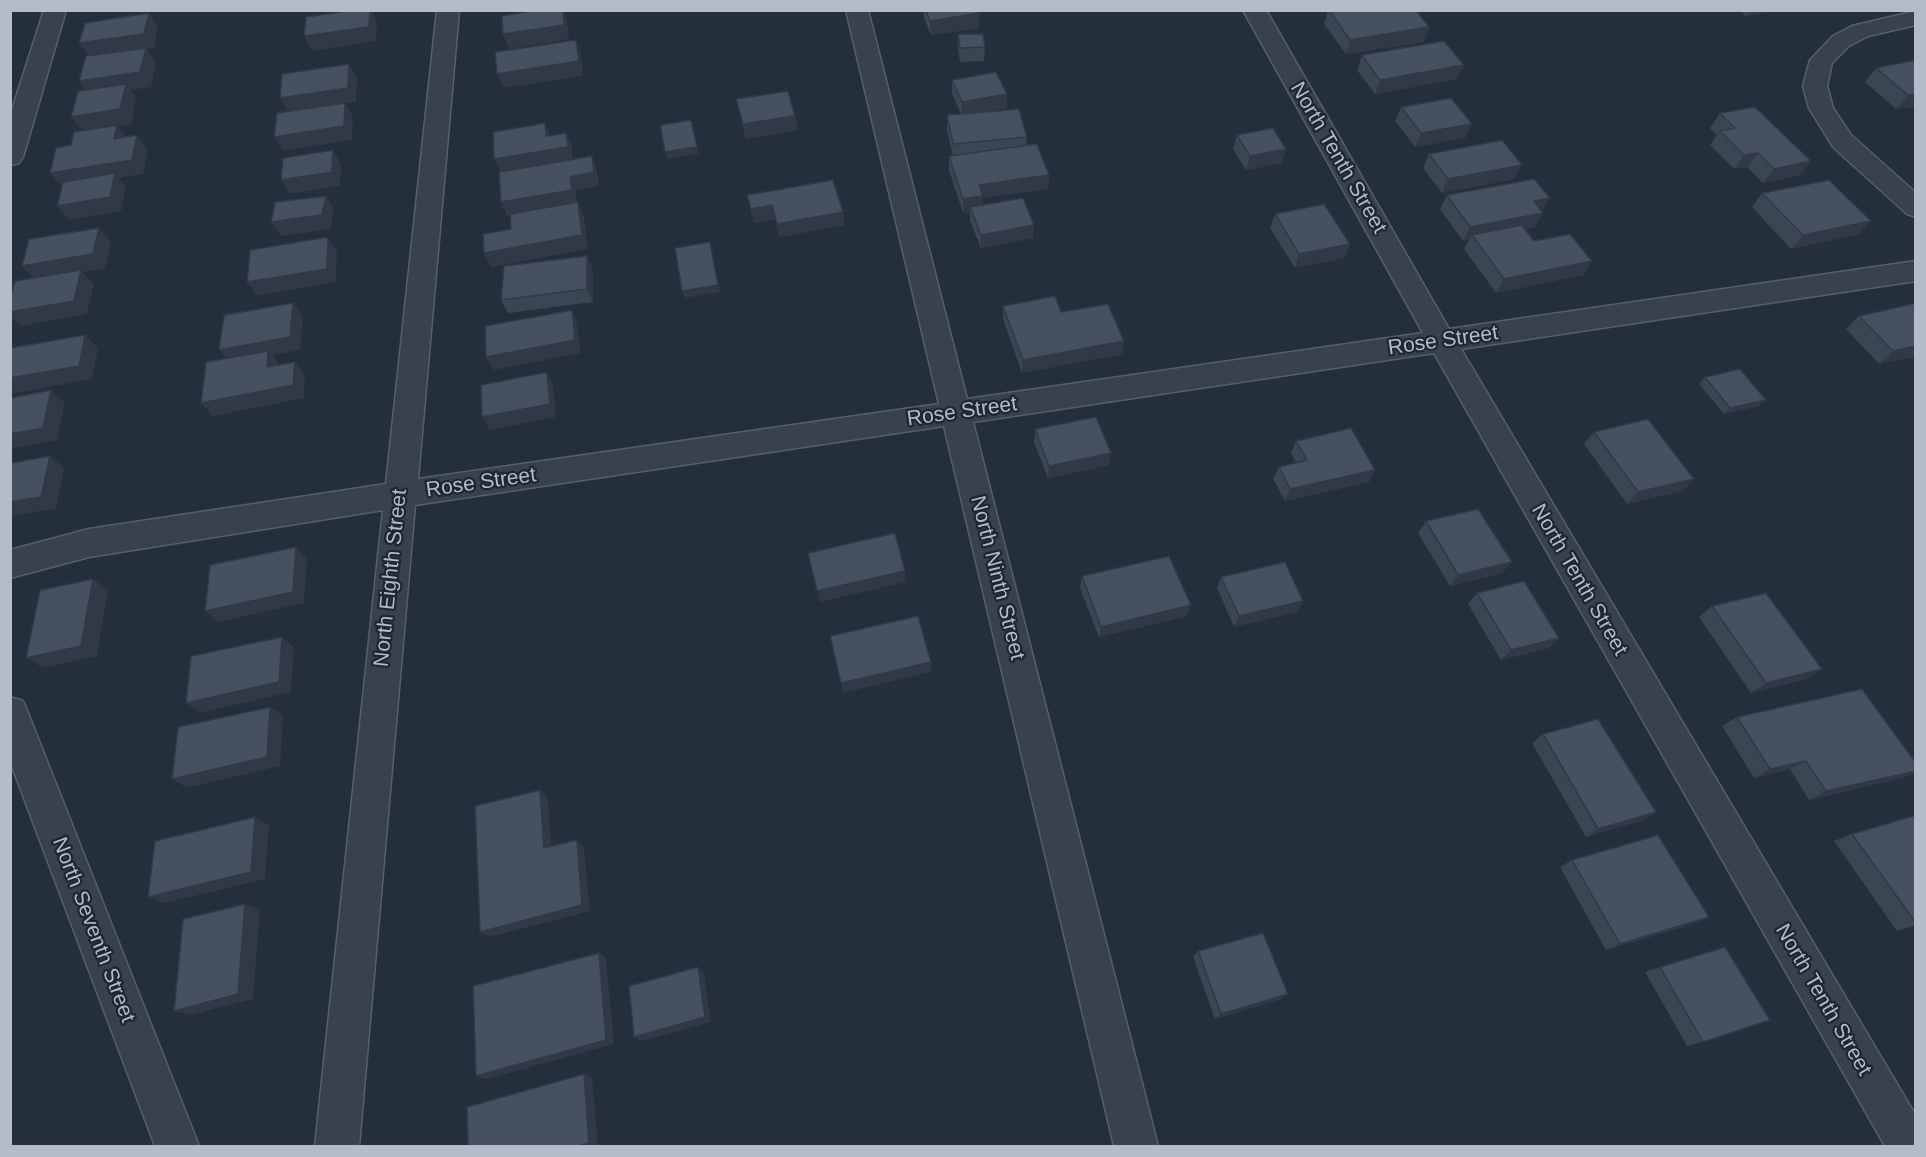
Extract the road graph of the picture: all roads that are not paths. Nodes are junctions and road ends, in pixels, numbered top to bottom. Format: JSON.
{"nodes":[{"id":1,"x":55,"y":10,"type":"edge"},
{"id":2,"x":448,"y":10,"type":"edge"},
{"id":3,"x":857,"y":10,"type":"edge"},
{"id":4,"x":1254,"y":10,"type":"edge"},
{"id":5,"x":1908,"y":10,"type":"edge"},
{"id":6,"x":1916,"y":17,"type":"edge"},
{"id":7,"x":20,"y":95,"type":"edge"},
{"id":8,"x":10,"y":157,"type":"edge"},
{"id":9,"x":1916,"y":208,"type":"edge"},
{"id":10,"x":1916,"y":270,"type":"edge"},
{"id":11,"x":1442,"y":342,"type":"junction"},
{"id":12,"x":955,"y":413,"type":"junction"},
{"id":13,"x":399,"y":495,"type":"junction"},
{"id":14,"x":10,"y":564,"type":"edge"},
{"id":15,"x":10,"y":713,"type":"edge"},
{"id":16,"x":177,"y":1146,"type":"edge"},
{"id":17,"x":337,"y":1146,"type":"edge"},
{"id":18,"x":1136,"y":1146,"type":"edge"},
{"id":19,"x":1909,"y":1146,"type":"edge"}],
"edges":[{"from":1,"to":7,"type":"street"},
{"from":2,"to":13,"type":"street","name":"North Eighth Street"},
{"from":3,"to":12,"type":"street","name":"North Ninth Street"},
{"from":4,"to":11,"type":"street","name":"North Tenth Street"},
{"from":5,"to":6,"type":"street"},
{"from":6,"to":9,"type":"street"},
{"from":7,"to":8,"type":"street"},
{"from":10,"to":11,"type":"street","name":"Rose Street"},
{"from":11,"to":12,"type":"street","name":"Rose Street"},
{"from":11,"to":19,"type":"street","name":"North Tenth Street"},
{"from":12,"to":13,"type":"street","name":"Rose Street"},
{"from":12,"to":18,"type":"street","name":"North Ninth Street"},
{"from":13,"to":14,"type":"street","name":"Rose Street"},
{"from":13,"to":17,"type":"street","name":"North Eighth Street"},
{"from":15,"to":16,"type":"street","name":"North Seventh Street"}]}
